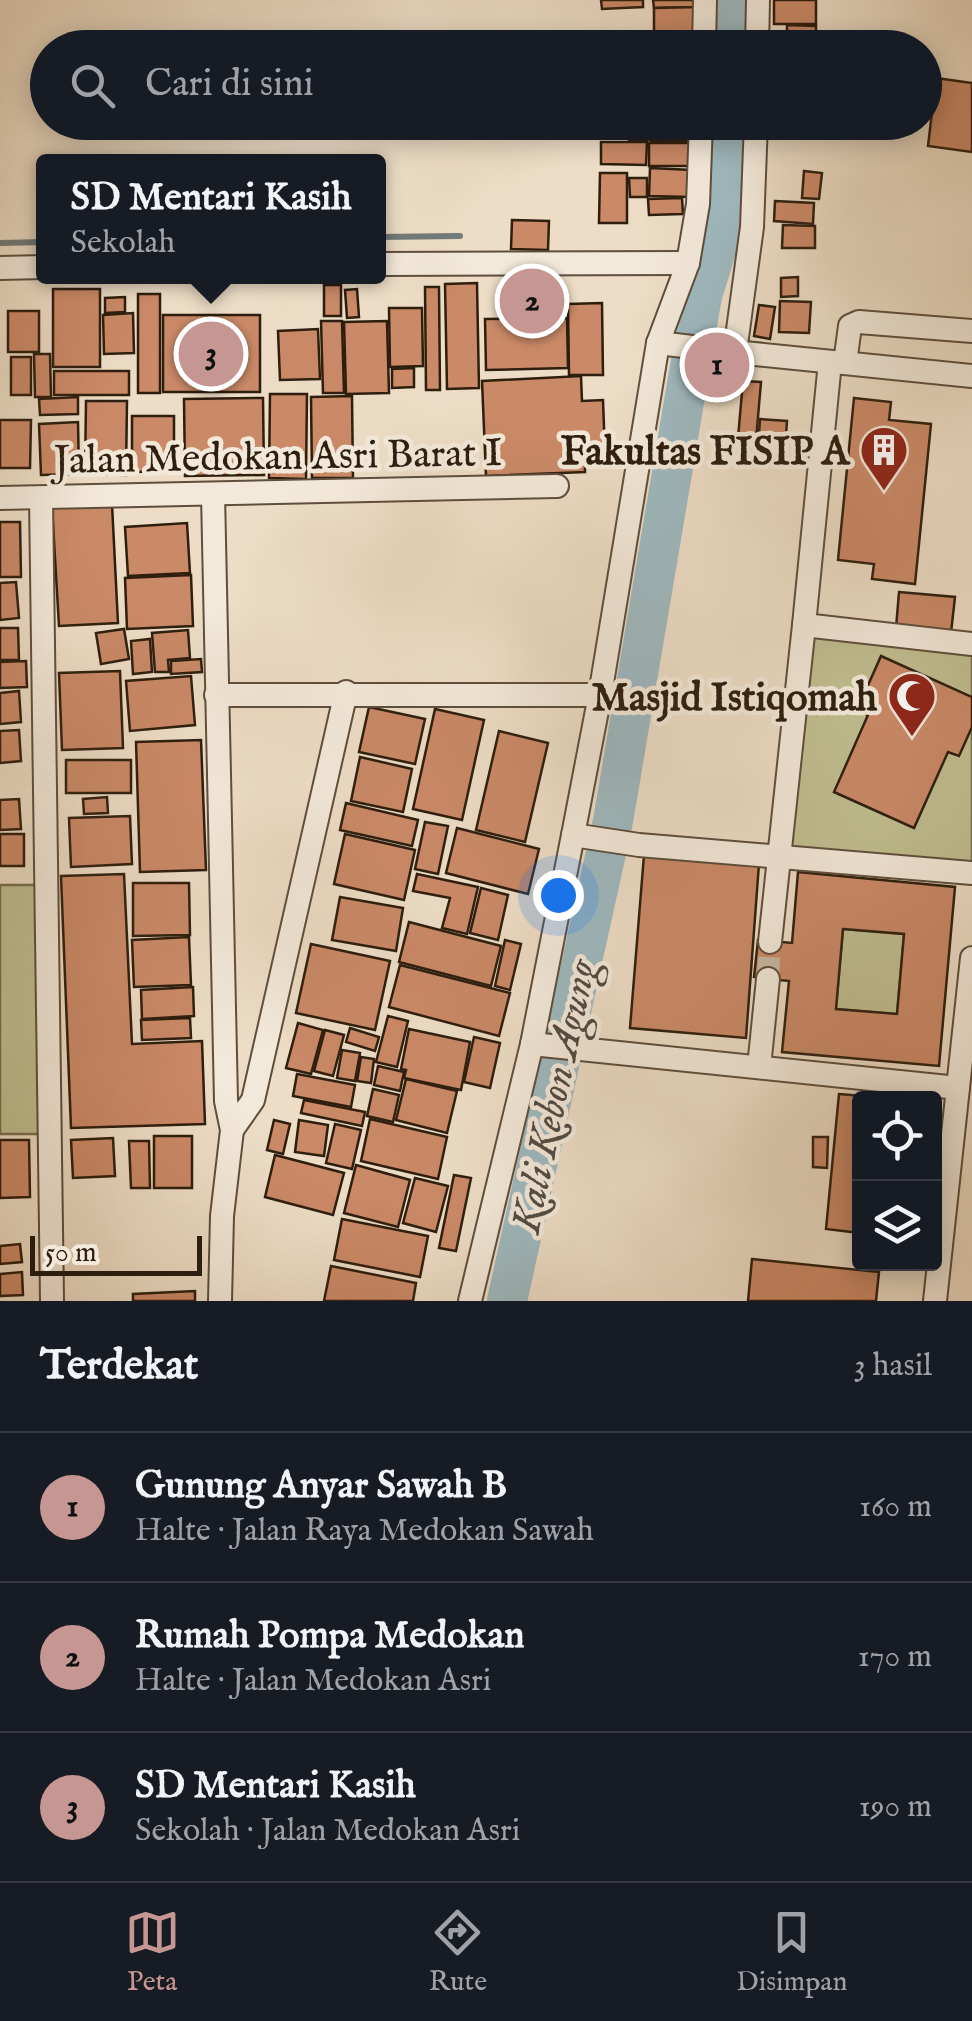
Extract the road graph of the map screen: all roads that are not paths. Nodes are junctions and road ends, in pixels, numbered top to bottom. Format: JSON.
{"nodes":[{"id":1,"x":706,"y":0,"type":"edge"},
{"id":2,"x":758,"y":0,"type":"edge"},
{"id":3,"x":705,"y":30,"type":"edge"},
{"id":4,"x":757,"y":30,"type":"edge"},
{"id":5,"x":700,"y":140,"type":"edge"},
{"id":6,"x":755,"y":140,"type":"edge"},
{"id":7,"x":386,"y":264,"type":"edge"},
{"id":8,"x":688,"y":264,"type":"junction"},
{"id":9,"x":36,"y":267,"type":"edge"},
{"id":10,"x":0,"y":268,"type":"edge"},
{"id":11,"x":972,"y":331,"type":"edge"},
{"id":12,"x":667,"y":344,"type":"junction"},
{"id":13,"x":728,"y":351,"type":"junction"},
{"id":14,"x":838,"y":362,"type":"junction"},
{"id":15,"x":972,"y":376,"type":"edge"},
{"id":16,"x":558,"y":486,"type":"dead end"},
{"id":17,"x":213,"y":494,"type":"junction"},
{"id":18,"x":0,"y":498,"type":"edge"},
{"id":19,"x":41,"y":498,"type":"junction"},
{"id":20,"x":804,"y":625,"type":"junction"},
{"id":21,"x":972,"y":644,"type":"edge"},
{"id":22,"x":346,"y":692,"type":"junction"},
{"id":23,"x":216,"y":694,"type":"junction"},
{"id":24,"x":600,"y":695,"type":"junction"},
{"id":25,"x":581,"y":837,"type":"junction"},
{"id":26,"x":778,"y":856,"type":"junction"},
{"id":27,"x":972,"y":873,"type":"edge"},
{"id":28,"x":770,"y":942,"type":"tunnel mouth"},
{"id":29,"x":972,"y":958,"type":"edge"},
{"id":30,"x":768,"y":979,"type":"tunnel mouth"},
{"id":31,"x":540,"y":1045,"type":"junction"},
{"id":32,"x":758,"y":1067,"type":"junction"},
{"id":33,"x":958,"y":1088,"type":"junction"},
{"id":34,"x":232,"y":1130,"type":"junction"},
{"id":35,"x":52,"y":1301,"type":"edge"},
{"id":36,"x":220,"y":1301,"type":"edge"},
{"id":37,"x":470,"y":1301,"type":"edge"},
{"id":38,"x":935,"y":1301,"type":"edge"}],
"edges":[{"from":1,"to":3,"type":"street"},
{"from":2,"to":4,"type":"street"},
{"from":5,"to":8,"type":"street"},
{"from":6,"to":13,"type":"street"},
{"from":7,"to":8,"type":"street"},
{"from":8,"to":12,"type":"street"},
{"from":9,"to":10,"type":"street"},
{"from":11,"to":14,"type":"street"},
{"from":12,"to":13,"type":"street"},
{"from":12,"to":24,"type":"street"},
{"from":13,"to":14,"type":"street"},
{"from":14,"to":15,"type":"street"},
{"from":14,"to":20,"type":"street"},
{"from":16,"to":17,"type":"street","name":"Jalan Medokan Asri Barat I"},
{"from":17,"to":19,"type":"street","name":"Jalan Medokan Asri Barat I"},
{"from":17,"to":23,"type":"street"},
{"from":18,"to":19,"type":"street","name":"Jalan Medokan Asri Barat I"},
{"from":19,"to":35,"type":"street"},
{"from":20,"to":21,"type":"street"},
{"from":20,"to":26,"type":"street"},
{"from":22,"to":23,"type":"street"},
{"from":22,"to":24,"type":"street"},
{"from":22,"to":34,"type":"street"},
{"from":23,"to":34,"type":"street"},
{"from":24,"to":25,"type":"street"},
{"from":25,"to":26,"type":"street"},
{"from":25,"to":31,"type":"street"},
{"from":26,"to":27,"type":"street"},
{"from":26,"to":28,"type":"street"},
{"from":29,"to":33,"type":"street"},
{"from":30,"to":32,"type":"street"},
{"from":31,"to":32,"type":"street"},
{"from":31,"to":37,"type":"street"},
{"from":32,"to":33,"type":"street"},
{"from":33,"to":38,"type":"street"},
{"from":34,"to":36,"type":"street"}]}
